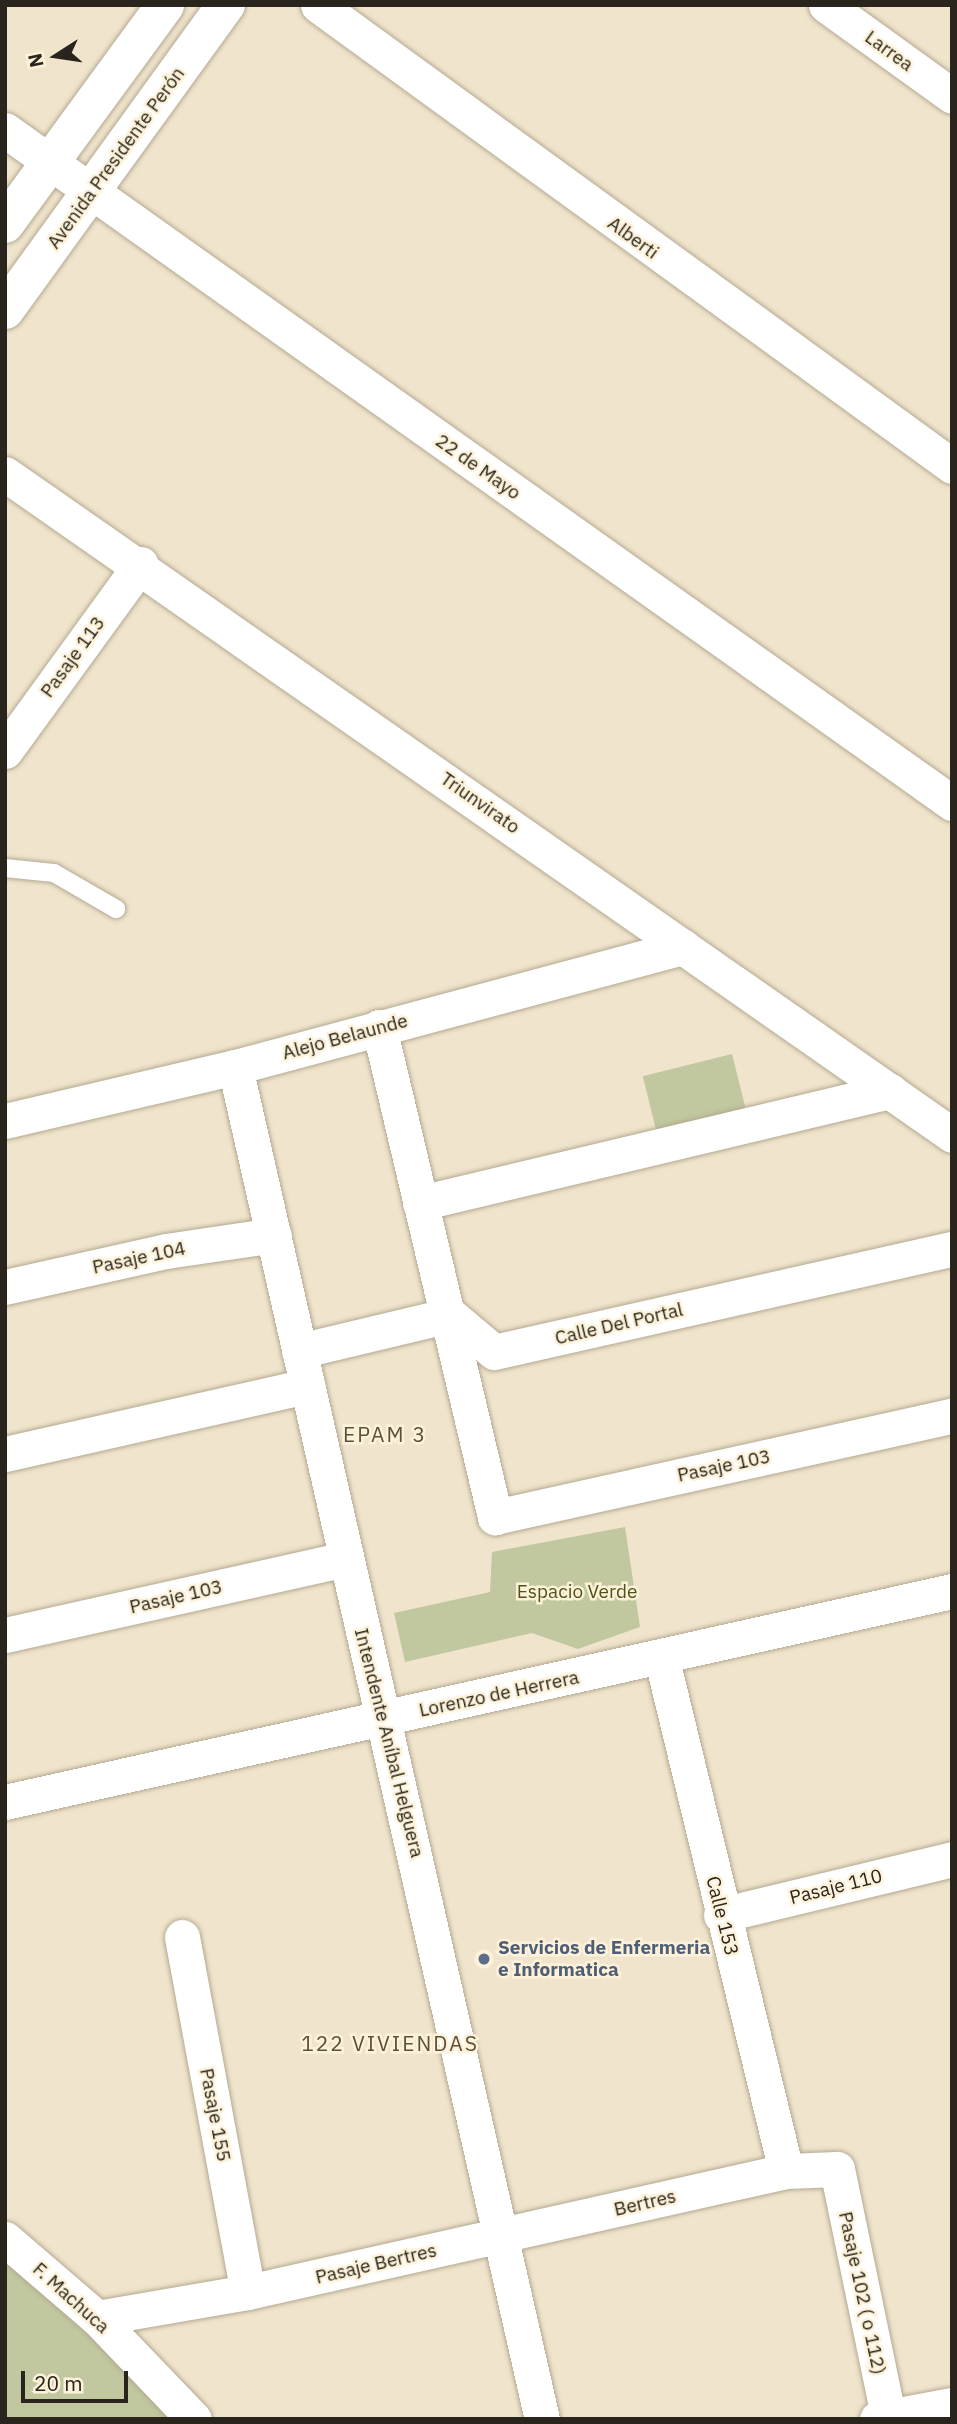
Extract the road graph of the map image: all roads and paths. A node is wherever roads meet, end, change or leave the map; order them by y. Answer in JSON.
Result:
{"nodes":[{"id":1,"x":164,"y":5,"type":"edge"},
{"id":2,"x":226,"y":5,"type":"edge"},
{"id":3,"x":318,"y":5,"type":"edge"},
{"id":4,"x":826,"y":5,"type":"edge"},
{"id":5,"x":952,"y":96,"type":"edge"},
{"id":6,"x":5,"y":130,"type":"edge"},
{"id":7,"x":48,"y":162,"type":"junction"},
{"id":8,"x":90,"y":192,"type":"junction"},
{"id":9,"x":5,"y":224,"type":"edge"},
{"id":10,"x":5,"y":310,"type":"edge"},
{"id":11,"x":952,"y":466,"type":"edge"},
{"id":12,"x":5,"y":474,"type":"edge"},
{"id":13,"x":141,"y":564,"type":"junction"},
{"id":14,"x":5,"y":751,"type":"edge"},
{"id":15,"x":952,"y":803,"type":"edge"},
{"id":16,"x":5,"y":868,"type":"edge"},
{"id":17,"x":116,"y":909,"type":"dead end"},
{"id":18,"x":683,"y":947,"type":"junction"},
{"id":19,"x":379,"y":1027,"type":"junction"},
{"id":20,"x":235,"y":1067,"type":"junction"},
{"id":21,"x":875,"y":1094,"type":"junction"},
{"id":22,"x":5,"y":1121,"type":"edge"},
{"id":23,"x":952,"y":1135,"type":"edge"},
{"id":24,"x":420,"y":1203,"type":"junction"},
{"id":25,"x":274,"y":1235,"type":"junction"},
{"id":26,"x":952,"y":1249,"type":"edge"},
{"id":27,"x":5,"y":1287,"type":"edge"},
{"id":28,"x":450,"y":1315,"type":"junction"},
{"id":29,"x":299,"y":1351,"type":"junction"},
{"id":30,"x":307,"y":1386,"type":"junction"},
{"id":31,"x":952,"y":1416,"type":"edge"},
{"id":32,"x":5,"y":1454,"type":"edge"},
{"id":33,"x":346,"y":1559,"type":"junction"},
{"id":34,"x":952,"y":1591,"type":"edge"},
{"id":35,"x":5,"y":1634,"type":"edge"},
{"id":36,"x":662,"y":1660,"type":"junction"},
{"id":37,"x":381,"y":1719,"type":"junction"},
{"id":38,"x":5,"y":1802,"type":"edge"},
{"id":39,"x":952,"y":1859,"type":"edge"},
{"id":40,"x":721,"y":1915,"type":"junction"},
{"id":41,"x":182,"y":1937,"type":"dead end"},
{"id":42,"x":836,"y":2169,"type":"joint"},
{"id":43,"x":786,"y":2171,"type":"junction"},
{"id":44,"x":504,"y":2235,"type":"junction"},
{"id":45,"x":5,"y":2239,"type":"edge"},
{"id":46,"x":248,"y":2292,"type":"junction"},
{"id":47,"x":97,"y":2318,"type":"junction"},
{"id":48,"x":952,"y":2405,"type":"edge"},
{"id":49,"x":883,"y":2417,"type":"edge"},
{"id":50,"x":194,"y":2419,"type":"edge"},
{"id":51,"x":542,"y":2419,"type":"edge"}],
"edges":[{"from":1,"to":7,"type":"main road"},
{"from":2,"to":8,"type":"main road","name":"Avenida Presidente Perón"},
{"from":3,"to":11,"type":"street","name":"Alberti"},
{"from":4,"to":5,"type":"street","name":"Larrea"},
{"from":6,"to":7,"type":"street","name":"22 de Mayo"},
{"from":7,"to":8,"type":"street","name":"22 de Mayo"},
{"from":7,"to":9,"type":"main road"},
{"from":8,"to":10,"type":"main road","name":"Avenida Presidente Perón"},
{"from":8,"to":15,"type":"street","name":"22 de Mayo"},
{"from":12,"to":13,"type":"street","name":"Triunvirato"},
{"from":13,"to":14,"type":"street","name":"Pasaje 113"},
{"from":13,"to":18,"type":"street","name":"Triunvirato"},
{"from":16,"to":17,"type":"lane"},
{"from":18,"to":19,"type":"street","name":"Alejo Belaunde"},
{"from":18,"to":21,"type":"street","name":"Triunvirato"},
{"from":19,"to":20,"type":"street","name":"Alejo Belaunde"},
{"from":19,"to":24,"type":"street"},
{"from":20,"to":22,"type":"street","name":"Alejo Belaunde"},
{"from":20,"to":25,"type":"street","name":"Intendente Aníbal Helguera"},
{"from":21,"to":23,"type":"street","name":"Triunvirato"},
{"from":21,"to":24,"type":"street"},
{"from":24,"to":28,"type":"street"},
{"from":25,"to":27,"type":"street","name":"Pasaje 104"},
{"from":25,"to":29,"type":"street","name":"Intendente Aníbal Helguera"},
{"from":26,"to":28,"type":"street","name":"Calle Del Portal"},
{"from":28,"to":29,"type":"street"},
{"from":28,"to":31,"type":"street","name":"Pasaje 103"},
{"from":29,"to":30,"type":"street","name":"Intendente Aníbal Helguera"},
{"from":30,"to":32,"type":"street"},
{"from":30,"to":33,"type":"street","name":"Intendente Aníbal Helguera"},
{"from":33,"to":35,"type":"street","name":"Pasaje 103"},
{"from":33,"to":37,"type":"street","name":"Intendente Aníbal Helguera"},
{"from":34,"to":36,"type":"street","name":"Lorenzo de Herrera"},
{"from":36,"to":37,"type":"street","name":"Lorenzo de Herrera"},
{"from":36,"to":40,"type":"street","name":"Calle 153"},
{"from":37,"to":38,"type":"street","name":"Lorenzo de Herrera"},
{"from":37,"to":44,"type":"street","name":"Intendente Aníbal Helguera"},
{"from":39,"to":40,"type":"street","name":"Pasaje 110"},
{"from":40,"to":43,"type":"street","name":"Calle 153"},
{"from":41,"to":46,"type":"street","name":"Pasaje 155"},
{"from":42,"to":43,"type":"street","name":"Bertres"},
{"from":42,"to":49,"type":"street","name":"Pasaje 102 ( o 112)"},
{"from":43,"to":44,"type":"street","name":"Bertres"},
{"from":44,"to":46,"type":"street","name":"Pasaje Bertres"},
{"from":44,"to":51,"type":"street","name":"Intendente Aníbal Helguera"},
{"from":45,"to":47,"type":"street","name":"F. Machuca"},
{"from":46,"to":47,"type":"street"},
{"from":47,"to":50,"type":"street","name":"F. Machuca"},
{"from":48,"to":49,"type":"street"}]}
